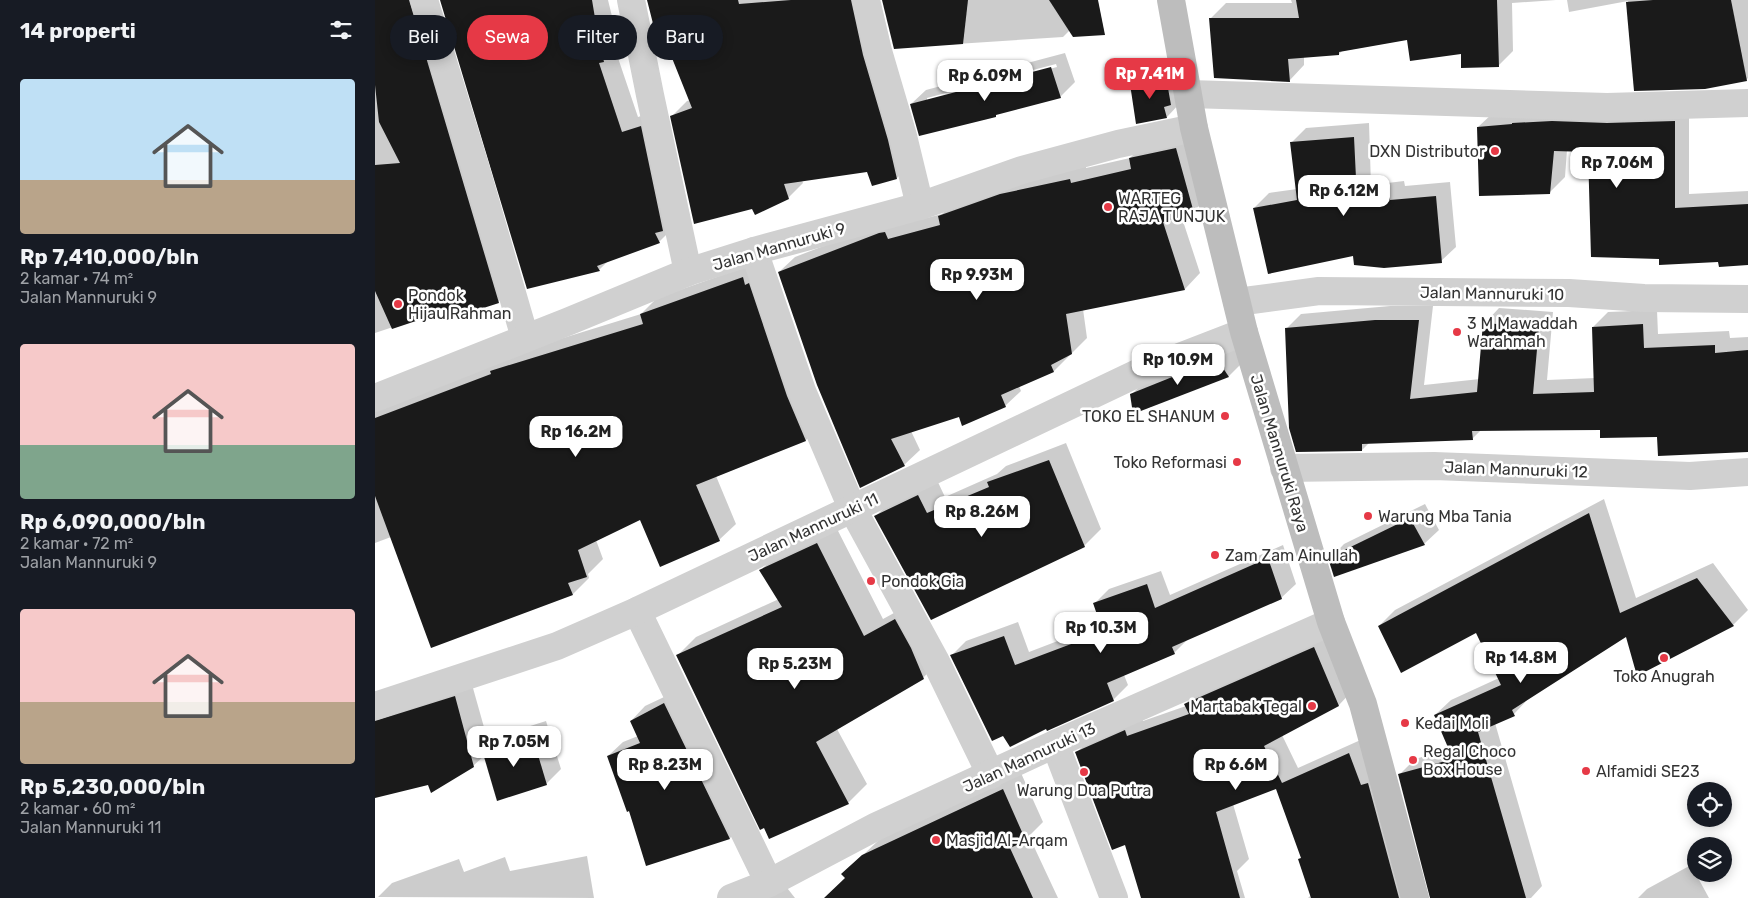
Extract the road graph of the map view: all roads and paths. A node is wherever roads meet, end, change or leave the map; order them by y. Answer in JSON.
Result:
{"nodes":[{"id":1,"x":424,"y":0,"type":"edge"},
{"id":2,"x":631,"y":0,"type":"edge"},
{"id":3,"x":866,"y":0,"type":"edge"},
{"id":4,"x":1171,"y":0,"type":"edge"},
{"id":5,"x":1189,"y":94,"type":"junction"},
{"id":6,"x":1748,"y":103,"type":"edge"},
{"id":7,"x":1194,"y":128,"type":"junction"},
{"id":8,"x":920,"y":206,"type":"junction"},
{"id":9,"x":754,"y":251,"type":"junction"},
{"id":10,"x":688,"y":272,"type":"junction"},
{"id":11,"x":1748,"y":299,"type":"edge"},
{"id":12,"x":1237,"y":302,"type":"junction"},
{"id":13,"x":1244,"y":332,"type":"junction"},
{"id":14,"x":525,"y":338,"type":"junction"},
{"id":15,"x":375,"y":398,"type":"edge"},
{"id":16,"x":1284,"y":468,"type":"junction"},
{"id":17,"x":1748,"y":472,"type":"edge"},
{"id":18,"x":852,"y":508,"type":"junction"},
{"id":19,"x":637,"y":611,"type":"junction"},
{"id":20,"x":1331,"y":622,"type":"junction"},
{"id":21,"x":375,"y":706,"type":"edge"},
{"id":22,"x":1055,"y":744,"type":"junction"},
{"id":23,"x":991,"y":775,"type":"junction"},
{"id":24,"x":769,"y":883,"type":"junction"},
{"id":25,"x":731,"y":898,"type":"edge"},
{"id":26,"x":1114,"y":898,"type":"edge"},
{"id":27,"x":1415,"y":898,"type":"edge"}],
"edges":[{"from":1,"to":14,"type":"street"},
{"from":2,"to":10,"type":"street"},
{"from":3,"to":8,"type":"street"},
{"from":4,"to":5,"type":"street","name":"Jalan Mannuruki Raya"},
{"from":5,"to":6,"type":"street"},
{"from":5,"to":7,"type":"street","name":"Jalan Mannuruki Raya"},
{"from":7,"to":8,"type":"street","name":"Jalan Mannuruki 9"},
{"from":7,"to":12,"type":"street","name":"Jalan Mannuruki Raya"},
{"from":8,"to":9,"type":"street","name":"Jalan Mannuruki 9"},
{"from":9,"to":10,"type":"street","name":"Jalan Mannuruki 9"},
{"from":9,"to":18,"type":"street"},
{"from":10,"to":14,"type":"street","name":"Jalan Mannuruki 9"},
{"from":11,"to":12,"type":"street","name":"Jalan Mannuruki 10"},
{"from":12,"to":13,"type":"street","name":"Jalan Mannuruki Raya"},
{"from":13,"to":16,"type":"street","name":"Jalan Mannuruki Raya"},
{"from":13,"to":18,"type":"street","name":"Jalan Mannuruki 11"},
{"from":14,"to":15,"type":"street","name":"Jalan Mannuruki 9"},
{"from":16,"to":17,"type":"street","name":"Jalan Mannuruki 12"},
{"from":16,"to":20,"type":"street","name":"Jalan Mannuruki Raya"},
{"from":18,"to":19,"type":"street","name":"Jalan Mannuruki 11"},
{"from":18,"to":23,"type":"street"},
{"from":19,"to":21,"type":"street","name":"Jalan Mannuruki 11"},
{"from":19,"to":24,"type":"street"},
{"from":20,"to":22,"type":"street","name":"Jalan Mannuruki 13"},
{"from":20,"to":27,"type":"street","name":"Jalan Mannuruki Raya"},
{"from":22,"to":23,"type":"street","name":"Jalan Mannuruki 13"},
{"from":22,"to":26,"type":"street"},
{"from":23,"to":24,"type":"street","name":"Jalan Mannuruki 13"},
{"from":24,"to":25,"type":"street","name":"Jalan Mannuruki 13"}]}
